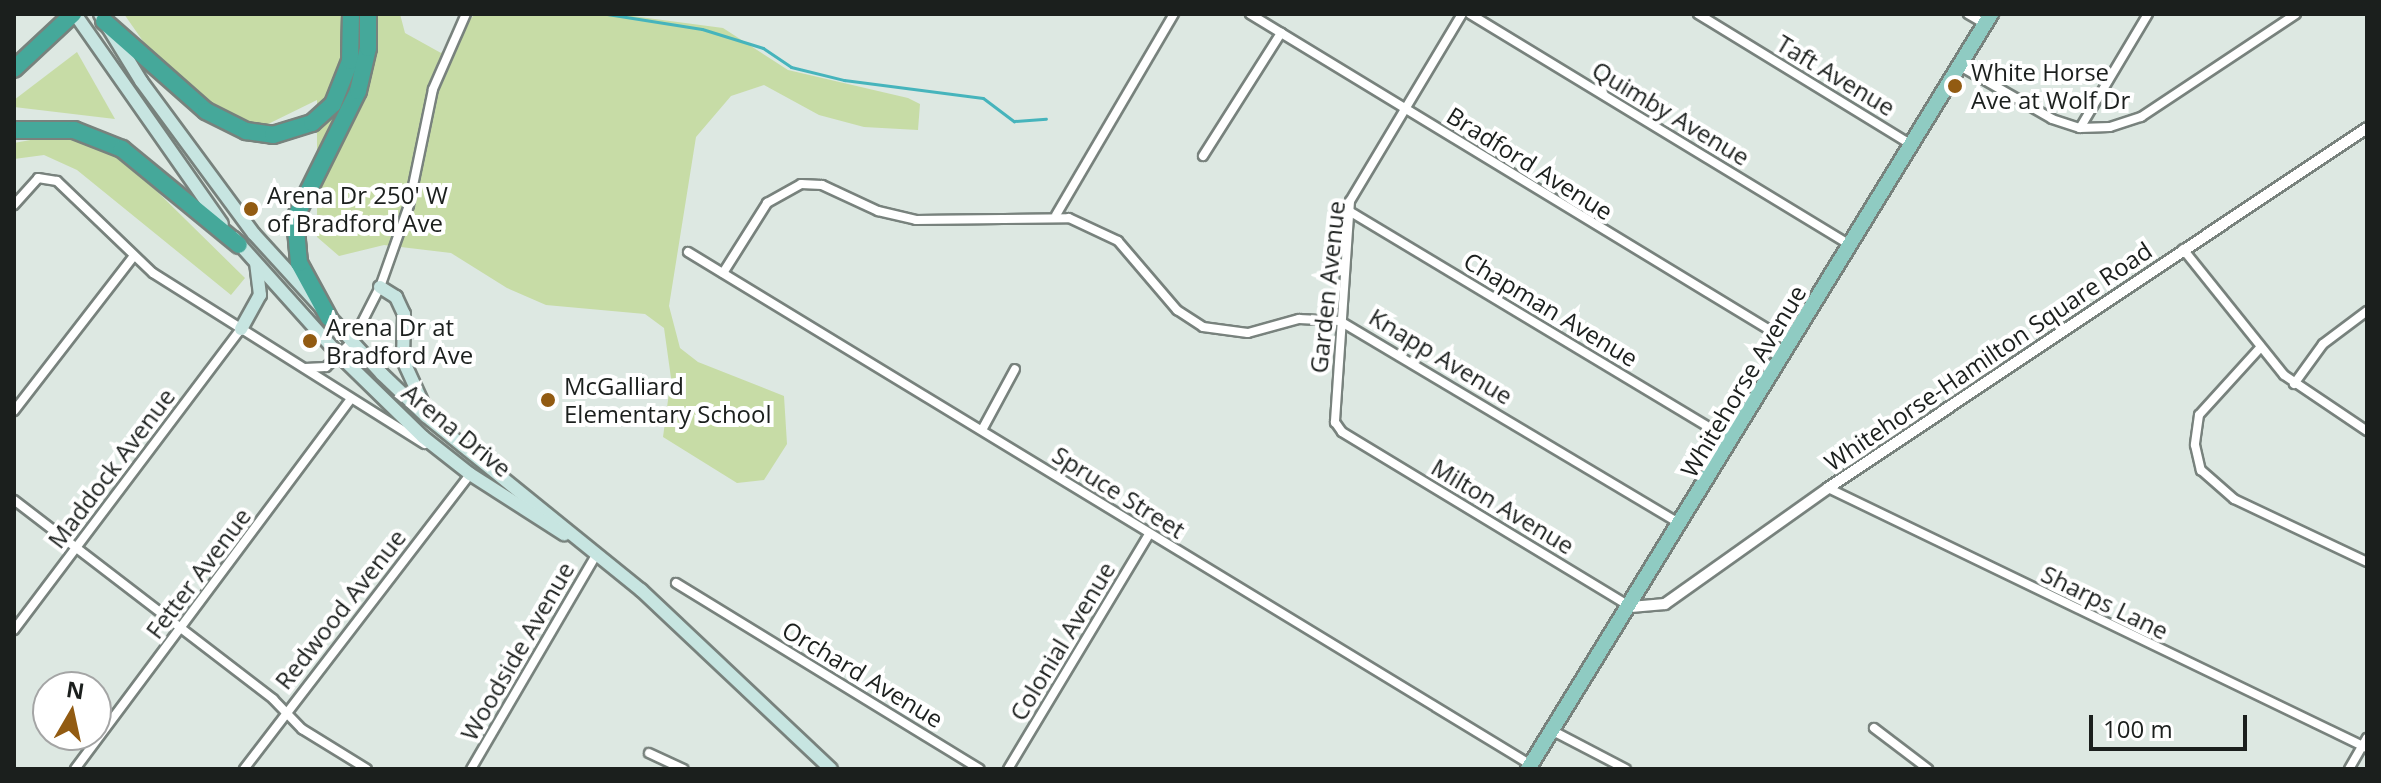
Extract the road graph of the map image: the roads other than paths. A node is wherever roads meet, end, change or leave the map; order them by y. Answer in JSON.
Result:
{"nodes":[{"id":1,"x":74,"y":14,"type":"edge"},
{"id":2,"x":351,"y":14,"type":"edge"},
{"id":3,"x":368,"y":14,"type":"edge"},
{"id":4,"x":466,"y":14,"type":"edge"},
{"id":5,"x":1174,"y":14,"type":"edge"},
{"id":6,"x":1250,"y":14,"type":"edge"},
{"id":7,"x":1462,"y":14,"type":"edge"},
{"id":8,"x":1470,"y":14,"type":"edge"},
{"id":9,"x":1698,"y":14,"type":"edge"},
{"id":10,"x":1968,"y":14,"type":"edge"},
{"id":11,"x":2148,"y":14,"type":"edge"},
{"id":12,"x":2296,"y":14,"type":"edge"},
{"id":13,"x":102,"y":17,"type":"edge"},
{"id":14,"x":1988,"y":19,"type":"edge"},
{"id":15,"x":1281,"y":33,"type":"junction"},
{"id":16,"x":1960,"y":66,"type":"junction"},
{"id":17,"x":14,"y":69,"type":"edge"},
{"id":18,"x":1405,"y":109,"type":"junction"},
{"id":19,"x":2080,"y":128,"type":"junction"},
{"id":20,"x":2367,"y":128,"type":"edge"},
{"id":21,"x":14,"y":130,"type":"edge"},
{"id":22,"x":1912,"y":145,"type":"junction"},
{"id":23,"x":1203,"y":156,"type":"dead end"},
{"id":24,"x":14,"y":205,"type":"edge"},
{"id":25,"x":1349,"y":211,"type":"junction"},
{"id":26,"x":1056,"y":215,"type":"junction"},
{"id":27,"x":239,"y":245,"type":"junction"},
{"id":28,"x":1851,"y":246,"type":"junction"},
{"id":29,"x":2183,"y":249,"type":"junction"},
{"id":30,"x":688,"y":252,"type":"dead end"},
{"id":31,"x":133,"y":257,"type":"junction"},
{"id":32,"x":255,"y":261,"type":"junction"},
{"id":33,"x":723,"y":273,"type":"junction"},
{"id":34,"x":380,"y":287,"type":"junction"},
{"id":35,"x":2367,"y":311,"type":"edge"},
{"id":36,"x":329,"y":318,"type":"junction"},
{"id":37,"x":1340,"y":321,"type":"junction"},
{"id":38,"x":241,"y":329,"type":"junction"},
{"id":39,"x":352,"y":342,"type":"junction"},
{"id":40,"x":1791,"y":343,"type":"junction"},
{"id":41,"x":2259,"y":349,"type":"junction"},
{"id":42,"x":340,"y":356,"type":"junction"},
{"id":43,"x":301,"y":367,"type":"junction"},
{"id":44,"x":1015,"y":369,"type":"dead end"},
{"id":45,"x":2294,"y":384,"type":"junction"},
{"id":46,"x":351,"y":399,"type":"junction"},
{"id":47,"x":14,"y":411,"type":"edge"},
{"id":48,"x":441,"y":429,"type":"junction"},
{"id":49,"x":982,"y":430,"type":"junction"},
{"id":50,"x":2367,"y":431,"type":"edge"},
{"id":51,"x":1354,"y":439,"type":"joint"},
{"id":52,"x":1732,"y":441,"type":"junction"},
{"id":53,"x":454,"y":462,"type":"junction"},
{"id":54,"x":470,"y":474,"type":"junction"},
{"id":55,"x":1828,"y":488,"type":"junction"},
{"id":56,"x":14,"y":500,"type":"edge"},
{"id":57,"x":1681,"y":524,"type":"junction"},
{"id":58,"x":1149,"y":534,"type":"junction"},
{"id":59,"x":77,"y":548,"type":"junction"},
{"id":60,"x":597,"y":553,"type":"junction"},
{"id":61,"x":2367,"y":562,"type":"edge"},
{"id":62,"x":676,"y":583,"type":"dead end"},
{"id":63,"x":1631,"y":607,"type":"junction"},
{"id":64,"x":183,"y":628,"type":"junction"},
{"id":65,"x":14,"y":630,"type":"edge"},
{"id":66,"x":286,"y":712,"type":"junction"},
{"id":67,"x":1874,"y":728,"type":"dead end"},
{"id":68,"x":1553,"y":731,"type":"junction"},
{"id":69,"x":2365,"y":744,"type":"edge"},
{"id":70,"x":649,"y":753,"type":"dead end"},
{"id":71,"x":1529,"y":767,"type":"edge"},
{"id":72,"x":75,"y":769,"type":"edge"},
{"id":73,"x":244,"y":769,"type":"edge"},
{"id":74,"x":367,"y":769,"type":"edge"},
{"id":75,"x":471,"y":769,"type":"edge"},
{"id":76,"x":683,"y":769,"type":"edge"},
{"id":77,"x":831,"y":769,"type":"edge"},
{"id":78,"x":979,"y":769,"type":"edge"},
{"id":79,"x":1008,"y":769,"type":"edge"},
{"id":80,"x":1626,"y":769,"type":"edge"},
{"id":81,"x":1928,"y":769,"type":"edge"},
{"id":82,"x":2349,"y":769,"type":"edge"}],
"edges":[{"from":1,"to":17,"type":"highway"},
{"from":1,"to":27,"type":"main road","name":"Arena Drive"},
{"from":2,"to":13,"type":"highway"},
{"from":3,"to":36,"type":"highway"},
{"from":4,"to":34,"type":"street"},
{"from":5,"to":26,"type":"street"},
{"from":6,"to":15,"type":"street","name":"Bradford Avenue"},
{"from":7,"to":18,"type":"street","name":"Garden Avenue"},
{"from":8,"to":28,"type":"street","name":"Quimby Avenue"},
{"from":9,"to":22,"type":"street","name":"Taft Avenue"},
{"from":10,"to":14,"type":"street"},
{"from":11,"to":19,"type":"street"},
{"from":12,"to":19,"type":"street"},
{"from":13,"to":36,"type":"main road","name":"Arena Drive"},
{"from":14,"to":16,"type":"main road","name":"Whitehorse Avenue"},
{"from":15,"to":18,"type":"street","name":"Bradford Avenue"},
{"from":15,"to":23,"type":"street"},
{"from":16,"to":19,"type":"street"},
{"from":16,"to":22,"type":"main road","name":"Whitehorse Avenue"},
{"from":18,"to":25,"type":"street","name":"Garden Avenue"},
{"from":18,"to":40,"type":"street","name":"Bradford Avenue"},
{"from":20,"to":29,"type":"street","name":"Whitehorse-Hamilton Square Road"},
{"from":21,"to":27,"type":"highway"},
{"from":22,"to":28,"type":"main road","name":"Whitehorse Avenue"},
{"from":24,"to":31,"type":"street"},
{"from":25,"to":37,"type":"street","name":"Garden Avenue"},
{"from":25,"to":52,"type":"street","name":"Chapman Avenue"},
{"from":26,"to":33,"type":"street","name":"Knapp Avenue"},
{"from":26,"to":37,"type":"street","name":"Knapp Avenue"},
{"from":27,"to":32,"type":"main road","name":"Arena Drive"},
{"from":28,"to":40,"type":"main road","name":"Whitehorse Avenue"},
{"from":29,"to":41,"type":"street"},
{"from":29,"to":55,"type":"street","name":"Whitehorse-Hamilton Square Road"},
{"from":30,"to":33,"type":"street","name":"Spruce Street"},
{"from":31,"to":38,"type":"street"},
{"from":31,"to":47,"type":"street"},
{"from":32,"to":38,"type":"main road"},
{"from":32,"to":42,"type":"main road","name":"Arena Drive"},
{"from":33,"to":49,"type":"street","name":"Spruce Street"},
{"from":34,"to":39,"type":"street"},
{"from":34,"to":48,"type":"main road"},
{"from":35,"to":45,"type":"street"},
{"from":36,"to":39,"type":"main road","name":"Arena Drive"},
{"from":37,"to":51,"type":"street","name":"Garden Avenue"},
{"from":37,"to":57,"type":"street","name":"Knapp Avenue"},
{"from":38,"to":43,"type":"street"},
{"from":38,"to":59,"type":"street","name":"Maddock Avenue"},
{"from":39,"to":42,"type":"street"},
{"from":39,"to":48,"type":"main road","name":"Arena Drive"},
{"from":40,"to":52,"type":"main road","name":"Whitehorse Avenue"},
{"from":41,"to":45,"type":"street"},
{"from":41,"to":61,"type":"street"},
{"from":42,"to":43,"type":"street"},
{"from":42,"to":53,"type":"main road","name":"Arena Drive"},
{"from":43,"to":46,"type":"street"},
{"from":44,"to":49,"type":"street"},
{"from":45,"to":50,"type":"street"},
{"from":46,"to":53,"type":"street"},
{"from":46,"to":64,"type":"street","name":"Fetter Avenue"},
{"from":48,"to":60,"type":"main road","name":"Arena Drive"},
{"from":49,"to":58,"type":"street","name":"Spruce Street"},
{"from":51,"to":63,"type":"street","name":"Milton Avenue"},
{"from":52,"to":57,"type":"main road","name":"Whitehorse Avenue"},
{"from":53,"to":54,"type":"main road","name":"Arena Drive"},
{"from":54,"to":60,"type":"main road","name":"Arena Drive"},
{"from":54,"to":66,"type":"street","name":"Redwood Avenue"},
{"from":55,"to":63,"type":"street","name":"Whitehorse-Hamilton Square Road"},
{"from":55,"to":69,"type":"street","name":"Sharps Lane"},
{"from":56,"to":59,"type":"street"},
{"from":57,"to":63,"type":"main road","name":"Whitehorse Avenue"},
{"from":58,"to":71,"type":"street","name":"Spruce Street"},
{"from":58,"to":79,"type":"street","name":"Colonial Avenue"},
{"from":59,"to":64,"type":"street"},
{"from":59,"to":65,"type":"street","name":"Maddock Avenue"},
{"from":60,"to":75,"type":"street","name":"Woodside Avenue"},
{"from":60,"to":77,"type":"main road","name":"Arena Drive"},
{"from":62,"to":78,"type":"street","name":"Orchard Avenue"},
{"from":63,"to":68,"type":"main road","name":"Whitehorse Avenue"},
{"from":64,"to":66,"type":"street"},
{"from":64,"to":72,"type":"street","name":"Fetter Avenue"},
{"from":66,"to":73,"type":"street","name":"Redwood Avenue"},
{"from":66,"to":74,"type":"street"},
{"from":67,"to":81,"type":"street"},
{"from":68,"to":71,"type":"main road","name":"Whitehorse Avenue"},
{"from":68,"to":80,"type":"street"},
{"from":69,"to":82,"type":"street"},
{"from":70,"to":76,"type":"street"}]}
